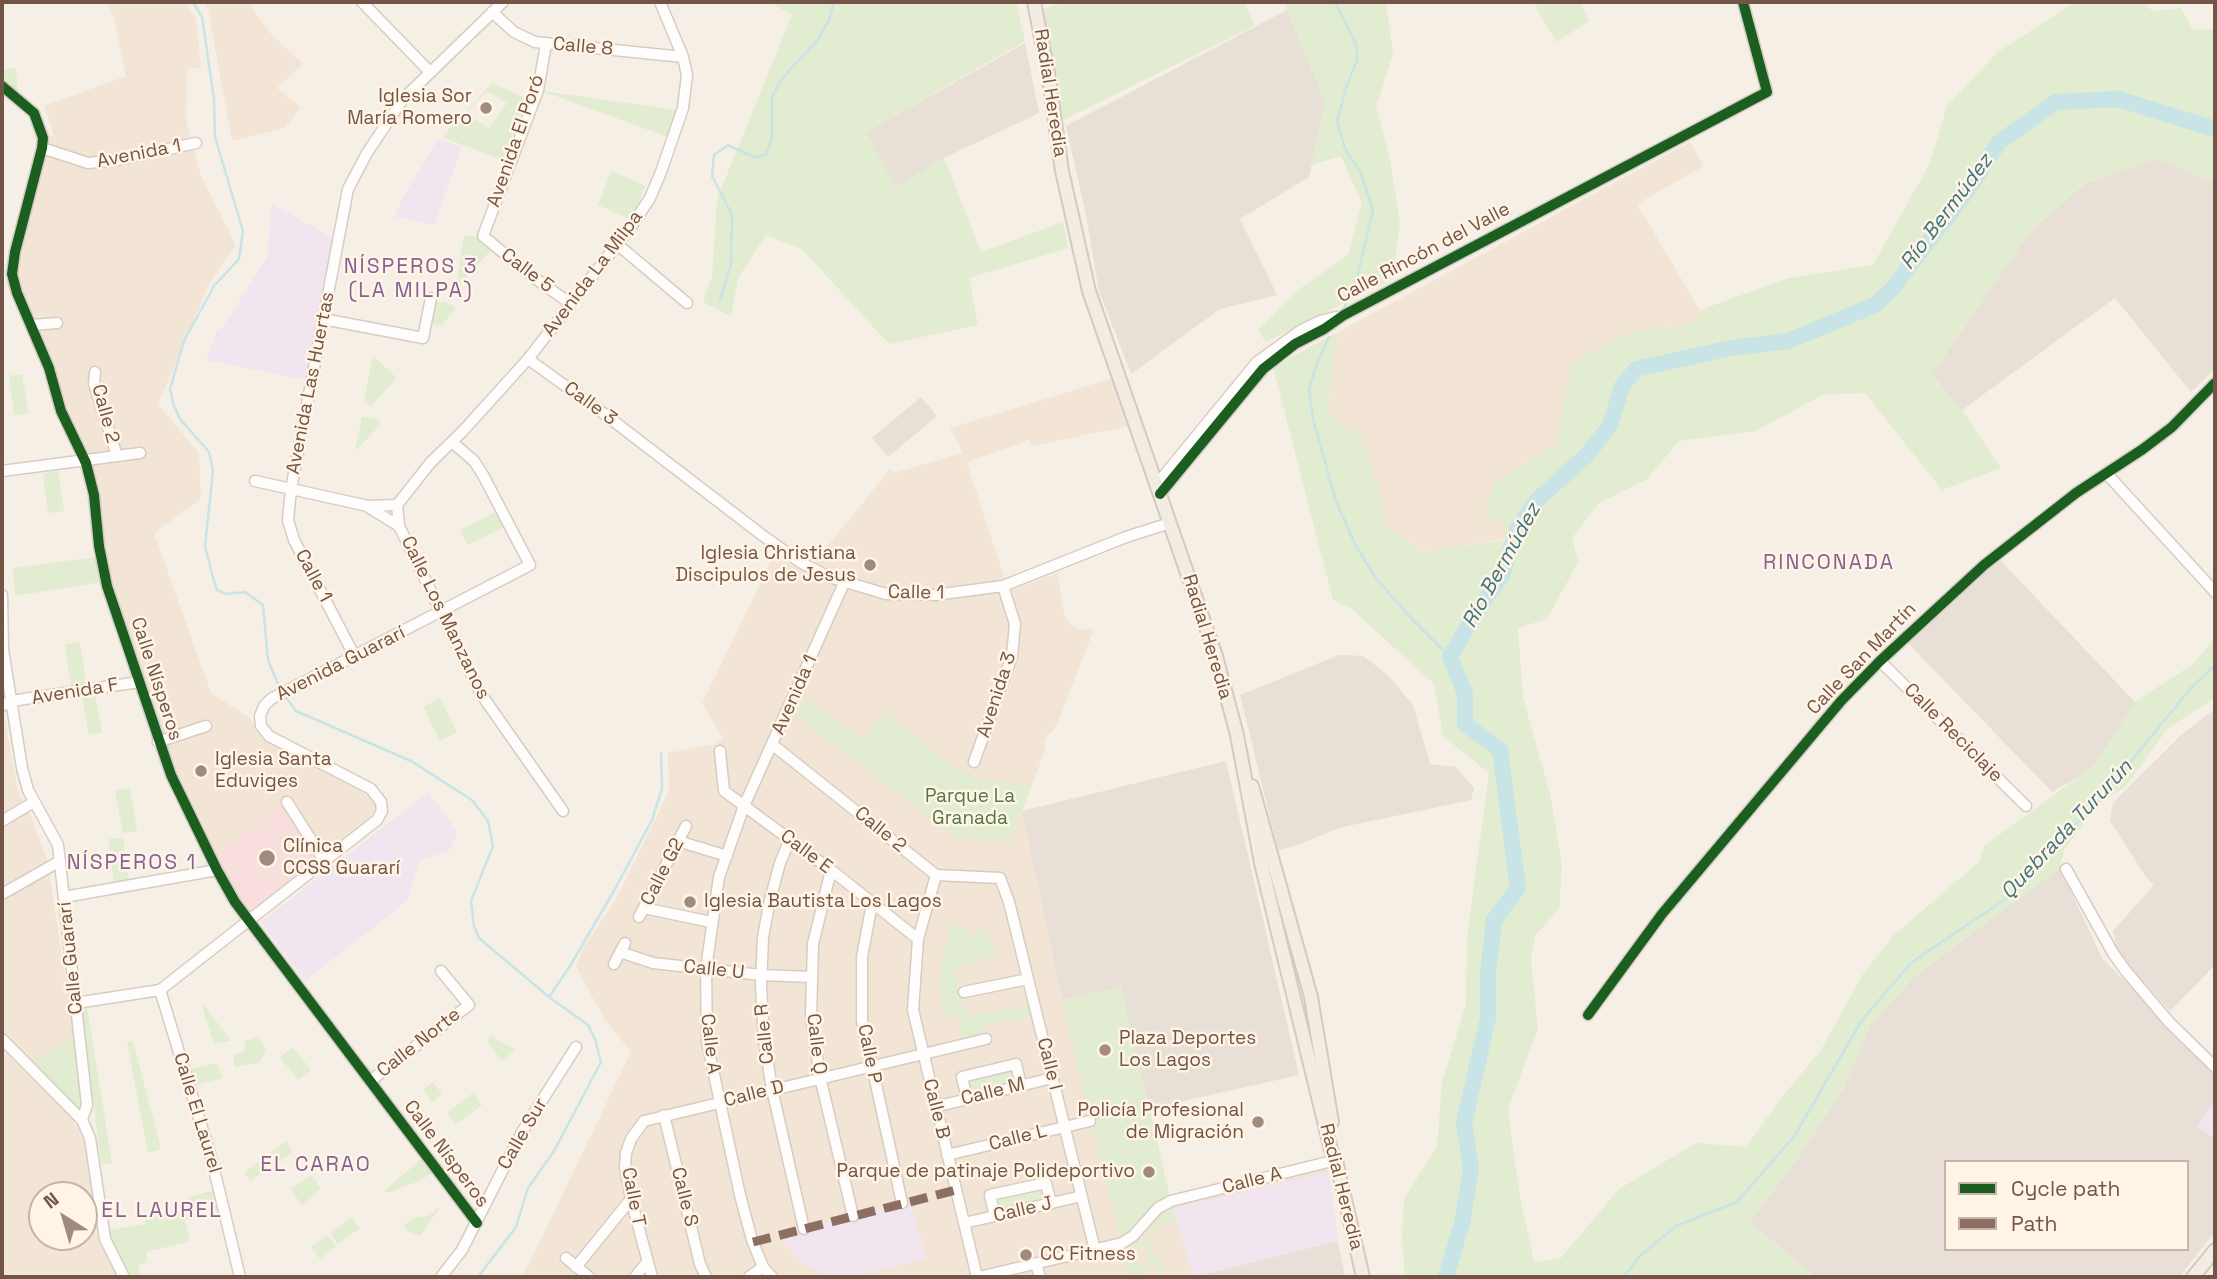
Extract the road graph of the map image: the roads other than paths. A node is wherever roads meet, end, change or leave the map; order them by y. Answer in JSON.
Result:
{"nodes":[{"id":1,"x":362,"y":2,"type":"edge"},
{"id":2,"x":503,"y":2,"type":"edge"},
{"id":3,"x":660,"y":2,"type":"edge"},
{"id":4,"x":1034,"y":2,"type":"edge"},
{"id":5,"x":1743,"y":2,"type":"edge"},
{"id":6,"x":492,"y":12,"type":"junction"},
{"id":7,"x":546,"y":44,"type":"junction"},
{"id":8,"x":683,"y":57,"type":"junction"},
{"id":9,"x":429,"y":71,"type":"junction"},
{"id":10,"x":2,"y":86,"type":"edge"},
{"id":11,"x":196,"y":143,"type":"dead end"},
{"id":12,"x":43,"y":148,"type":"junction"},
{"id":13,"x":484,"y":238,"type":"joint"},
{"id":14,"x":617,"y":244,"type":"junction"},
{"id":15,"x":430,"y":298,"type":"dead end"},
{"id":16,"x":687,"y":303,"type":"dead end"},
{"id":17,"x":571,"y":304,"type":"junction"},
{"id":18,"x":323,"y":319,"type":"junction"},
{"id":19,"x":57,"y":323,"type":"dead end"},
{"id":20,"x":32,"y":325,"type":"junction"},
{"id":21,"x":528,"y":359,"type":"junction"},
{"id":22,"x":95,"y":372,"type":"dead end"},
{"id":23,"x":2215,"y":383,"type":"edge"},
{"id":24,"x":452,"y":442,"type":"junction"},
{"id":25,"x":651,"y":450,"type":"joint"},
{"id":26,"x":140,"y":453,"type":"dead end"},
{"id":27,"x":117,"y":456,"type":"junction"},
{"id":28,"x":84,"y":460,"type":"junction"},
{"id":29,"x":2,"y":471,"type":"edge"},
{"id":30,"x":2107,"y":474,"type":"junction"},
{"id":31,"x":255,"y":481,"type":"dead end"},
{"id":32,"x":291,"y":489,"type":"junction"},
{"id":33,"x":1158,"y":489,"type":"junction"},
{"id":34,"x":397,"y":505,"type":"junction"},
{"id":35,"x":368,"y":506,"type":"junction"},
{"id":36,"x":1170,"y":523,"type":"junction"},
{"id":37,"x":399,"y":526,"type":"junction"},
{"id":38,"x":844,"y":583,"type":"junction"},
{"id":39,"x":1003,"y":586,"type":"junction"},
{"id":40,"x":2215,"y":592,"type":"edge"},
{"id":41,"x":2,"y":595,"type":"edge"},
{"id":42,"x":442,"y":612,"type":"junction"},
{"id":43,"x":2,"y":650,"type":"edge"},
{"id":44,"x":355,"y":657,"type":"junction"},
{"id":45,"x":1880,"y":661,"type":"junction"},
{"id":46,"x":139,"y":682,"type":"junction"},
{"id":47,"x":6,"y":704,"type":"edge"},
{"id":48,"x":206,"y":726,"type":"dead end"},
{"id":49,"x":1237,"y":735,"type":"junction"},
{"id":50,"x":158,"y":742,"type":"junction"},
{"id":51,"x":773,"y":745,"type":"junction"},
{"id":52,"x":720,"y":751,"type":"dead end"},
{"id":53,"x":974,"y":762,"type":"dead end"},
{"id":54,"x":34,"y":802,"type":"junction"},
{"id":55,"x":287,"y":802,"type":"dead end"},
{"id":56,"x":744,"y":806,"type":"junction"},
{"id":57,"x":2026,"y":806,"type":"dead end"},
{"id":58,"x":563,"y":811,"type":"dead end"},
{"id":59,"x":2,"y":821,"type":"edge"},
{"id":60,"x":686,"y":826,"type":"dead end"},
{"id":61,"x":790,"y":839,"type":"junction"},
{"id":62,"x":678,"y":841,"type":"junction"},
{"id":63,"x":727,"y":856,"type":"junction"},
{"id":64,"x":60,"y":861,"type":"junction"},
{"id":65,"x":325,"y":862,"type":"junction"},
{"id":66,"x":1261,"y":863,"type":"junction"},
{"id":67,"x":2066,"y":869,"type":"dead end"},
{"id":68,"x":217,"y":870,"type":"junction"},
{"id":69,"x":831,"y":870,"type":"junction"},
{"id":70,"x":936,"y":875,"type":"junction"},
{"id":71,"x":2,"y":894,"type":"edge"},
{"id":72,"x":64,"y":897,"type":"junction"},
{"id":73,"x":872,"y":904,"type":"junction"},
{"id":74,"x":250,"y":920,"type":"junction"},
{"id":75,"x":711,"y":922,"type":"junction"},
{"id":76,"x":918,"y":939,"type":"junction"},
{"id":77,"x":614,"y":964,"type":"dead end"},
{"id":78,"x":706,"y":969,"type":"junction"},
{"id":79,"x":441,"y":971,"type":"dead end"},
{"id":80,"x":761,"y":975,"type":"junction"},
{"id":81,"x":811,"y":977,"type":"junction"},
{"id":82,"x":1028,"y":979,"type":"junction"},
{"id":83,"x":160,"y":990,"type":"junction"},
{"id":84,"x":964,"y":992,"type":"dead end"},
{"id":85,"x":1311,"y":997,"type":"junction"},
{"id":86,"x":76,"y":1003,"type":"junction"},
{"id":87,"x":1588,"y":1015,"type":"dead end"},
{"id":88,"x":2,"y":1039,"type":"edge"},
{"id":89,"x":986,"y":1039,"type":"dead end"},
{"id":90,"x":576,"y":1047,"type":"dead end"},
{"id":91,"x":922,"y":1053,"type":"junction"},
{"id":92,"x":870,"y":1066,"type":"junction"},
{"id":93,"x":2215,"y":1067,"type":"edge"},
{"id":94,"x":820,"y":1077,"type":"junction"},
{"id":95,"x":1052,"y":1078,"type":"junction"},
{"id":96,"x":370,"y":1081,"type":"junction"},
{"id":97,"x":1021,"y":1085,"type":"junction"},
{"id":98,"x":772,"y":1089,"type":"junction"},
{"id":99,"x":967,"y":1099,"type":"junction"},
{"id":100,"x":719,"y":1102,"type":"junction"},
{"id":101,"x":935,"y":1107,"type":"junction"},
{"id":102,"x":663,"y":1115,"type":"junction"},
{"id":103,"x":82,"y":1119,"type":"junction"},
{"id":104,"x":644,"y":1121,"type":"joint"},
{"id":105,"x":1090,"y":1121,"type":"dead end"},
{"id":106,"x":1065,"y":1126,"type":"junction"},
{"id":107,"x":1329,"y":1140,"type":"junction"},
{"id":108,"x":947,"y":1155,"type":"junction"},
{"id":109,"x":1336,"y":1160,"type":"junction"},
{"id":110,"x":1082,"y":1196,"type":"junction"},
{"id":111,"x":631,"y":1199,"type":"junction"},
{"id":112,"x":902,"y":1203,"type":"dead end"},
{"id":113,"x":1051,"y":1204,"type":"junction"},
{"id":114,"x":852,"y":1216,"type":"dead end"},
{"id":115,"x":995,"y":1216,"type":"junction"},
{"id":116,"x":477,"y":1223,"type":"junction"},
{"id":117,"x":964,"y":1223,"type":"junction"},
{"id":118,"x":804,"y":1229,"type":"dead end"},
{"id":119,"x":1095,"y":1250,"type":"junction"},
{"id":120,"x":2215,"y":1250,"type":"edge"},
{"id":121,"x":566,"y":1258,"type":"dead end"},
{"id":122,"x":647,"y":1262,"type":"junction"},
{"id":123,"x":1036,"y":1264,"type":"junction"},
{"id":124,"x":576,"y":1267,"type":"junction"},
{"id":125,"x":764,"y":1268,"type":"junction"},
{"id":126,"x":124,"y":1277,"type":"edge"},
{"id":127,"x":240,"y":1277,"type":"edge"},
{"id":128,"x":441,"y":1277,"type":"edge"},
{"id":129,"x":589,"y":1277,"type":"edge"},
{"id":130,"x":635,"y":1277,"type":"edge"},
{"id":131,"x":652,"y":1277,"type":"edge"},
{"id":132,"x":706,"y":1277,"type":"edge"},
{"id":133,"x":749,"y":1277,"type":"edge"},
{"id":134,"x":772,"y":1277,"type":"edge"},
{"id":135,"x":978,"y":1277,"type":"edge"},
{"id":136,"x":1040,"y":1277,"type":"edge"},
{"id":137,"x":1363,"y":1277,"type":"edge"},
{"id":138,"x":2193,"y":1277,"type":"edge"}],
"edges":[{"from":1,"to":9,"type":"street"},
{"from":2,"to":6,"type":"street","name":"Avenida Las Huertas"},
{"from":3,"to":8,"type":"street","name":"Avenida La Milpa"},
{"from":4,"to":33,"type":"main road","name":"Radial Heredia"},
{"from":5,"to":33,"type":"street","name":"Calle Rincón del Valle"},
{"from":6,"to":7,"type":"street","name":"Calle 8"},
{"from":6,"to":9,"type":"street","name":"Avenida Las Huertas"},
{"from":7,"to":8,"type":"street","name":"Calle 8"},
{"from":7,"to":13,"type":"street","name":"Avenida El Poró"},
{"from":8,"to":14,"type":"street","name":"Avenida La Milpa"},
{"from":9,"to":18,"type":"street","name":"Avenida Las Huertas"},
{"from":10,"to":12,"type":"street","name":"Calle Nísperos"},
{"from":11,"to":12,"type":"street","name":"Avenida 1"},
{"from":12,"to":20,"type":"street","name":"Calle Nísperos"},
{"from":13,"to":17,"type":"street","name":"Calle 5"},
{"from":14,"to":16,"type":"street"},
{"from":14,"to":17,"type":"street","name":"Avenida La Milpa"},
{"from":15,"to":18,"type":"street"},
{"from":17,"to":21,"type":"street","name":"Avenida La Milpa"},
{"from":18,"to":32,"type":"street","name":"Avenida Las Huertas"},
{"from":19,"to":20,"type":"street"},
{"from":20,"to":28,"type":"street","name":"Calle Nísperos"},
{"from":21,"to":24,"type":"street","name":"Avenida La Milpa"},
{"from":21,"to":25,"type":"street","name":"Calle 3"},
{"from":22,"to":27,"type":"street","name":"Calle 2"},
{"from":23,"to":30,"type":"street","name":"Calle San Martín"},
{"from":24,"to":34,"type":"street","name":"Avenida La Milpa"},
{"from":24,"to":42,"type":"street","name":"Avenida Guararí"},
{"from":25,"to":38,"type":"street","name":"Calle 1"},
{"from":26,"to":27,"type":"street"},
{"from":27,"to":28,"type":"street"},
{"from":28,"to":29,"type":"street"},
{"from":28,"to":46,"type":"street","name":"Calle Nísperos"},
{"from":30,"to":40,"type":"street"},
{"from":30,"to":45,"type":"street","name":"Calle San Martín"},
{"from":31,"to":32,"type":"street"},
{"from":32,"to":35,"type":"street"},
{"from":32,"to":44,"type":"street","name":"Calle 1"},
{"from":33,"to":36,"type":"main road","name":"Radial Heredia"},
{"from":34,"to":35,"type":"street"},
{"from":34,"to":37,"type":"street","name":"Calle Los Manzanos"},
{"from":35,"to":37,"type":"street"},
{"from":36,"to":39,"type":"street","name":"Calle 1"},
{"from":36,"to":49,"type":"main road","name":"Radial Heredia"},
{"from":37,"to":42,"type":"street","name":"Calle Los Manzanos"},
{"from":38,"to":39,"type":"street","name":"Calle 1"},
{"from":38,"to":51,"type":"street","name":"Avenida 1"},
{"from":39,"to":53,"type":"street","name":"Avenida 3"},
{"from":41,"to":43,"type":"street","name":"Calle Guararí"},
{"from":42,"to":44,"type":"street","name":"Avenida Guararí"},
{"from":42,"to":58,"type":"street","name":"Calle Los Manzanos"},
{"from":43,"to":47,"type":"street","name":"Calle Guararí"},
{"from":44,"to":65,"type":"street","name":"Avenida Guararí"},
{"from":45,"to":57,"type":"street","name":"Calle Reciclaje"},
{"from":45,"to":87,"type":"street","name":"Calle San Martín"},
{"from":46,"to":47,"type":"street","name":"Avenida F"},
{"from":46,"to":50,"type":"street","name":"Calle Nísperos"},
{"from":47,"to":54,"type":"street","name":"Calle Guararí"},
{"from":48,"to":50,"type":"street"},
{"from":49,"to":66,"type":"main road","name":"Radial Heredia"},
{"from":49,"to":85,"type":"main road"},
{"from":50,"to":68,"type":"street","name":"Calle Nísperos"},
{"from":51,"to":56,"type":"street","name":"Avenida 1"},
{"from":51,"to":70,"type":"street","name":"Calle 2"},
{"from":52,"to":56,"type":"street","name":"Calle E"},
{"from":54,"to":59,"type":"street"},
{"from":54,"to":64,"type":"street","name":"Calle Guararí"},
{"from":55,"to":65,"type":"street"},
{"from":56,"to":61,"type":"street","name":"Calle E"},
{"from":56,"to":63,"type":"street","name":"Calle A"},
{"from":60,"to":62,"type":"street","name":"Calle G2"},
{"from":61,"to":69,"type":"street","name":"Calle E"},
{"from":61,"to":80,"type":"street","name":"Calle R"},
{"from":62,"to":63,"type":"street"},
{"from":62,"to":75,"type":"street","name":"Calle G2"},
{"from":63,"to":75,"type":"street","name":"Calle A"},
{"from":64,"to":71,"type":"street"},
{"from":64,"to":72,"type":"street","name":"Calle Guararí"},
{"from":65,"to":74,"type":"street","name":"Avenida Guararí"},
{"from":66,"to":85,"type":"main road"},
{"from":66,"to":107,"type":"main road","name":"Radial Heredia"},
{"from":67,"to":93,"type":"street"},
{"from":68,"to":72,"type":"street"},
{"from":68,"to":74,"type":"street","name":"Calle Nísperos"},
{"from":69,"to":73,"type":"street","name":"Calle E"},
{"from":69,"to":81,"type":"street","name":"Calle Q"},
{"from":70,"to":76,"type":"street","name":"Calle B"},
{"from":70,"to":82,"type":"street","name":"Calle I"},
{"from":72,"to":86,"type":"street","name":"Calle Guararí"},
{"from":73,"to":76,"type":"street","name":"Calle E"},
{"from":73,"to":92,"type":"street","name":"Calle P"},
{"from":74,"to":83,"type":"street","name":"Avenida Guararí"},
{"from":74,"to":96,"type":"street","name":"Calle Nísperos"},
{"from":75,"to":78,"type":"street","name":"Calle A"},
{"from":76,"to":91,"type":"street","name":"Calle B"},
{"from":77,"to":78,"type":"street","name":"Calle U"},
{"from":78,"to":80,"type":"street","name":"Calle U"},
{"from":78,"to":100,"type":"street","name":"Calle A"},
{"from":79,"to":96,"type":"street","name":"Calle Norte"},
{"from":80,"to":81,"type":"street","name":"Calle U"},
{"from":80,"to":98,"type":"street","name":"Calle R"},
{"from":81,"to":94,"type":"street","name":"Calle Q"},
{"from":82,"to":84,"type":"street"},
{"from":82,"to":95,"type":"street","name":"Calle I"},
{"from":83,"to":86,"type":"street","name":"Avenida Guararí"},
{"from":83,"to":127,"type":"street","name":"Calle El Laurel"},
{"from":85,"to":107,"type":"main road"},
{"from":85,"to":109,"type":"main road"},
{"from":86,"to":103,"type":"street","name":"Calle Guararí"},
{"from":88,"to":103,"type":"street"},
{"from":89,"to":91,"type":"street","name":"Calle D"},
{"from":90,"to":116,"type":"street","name":"Calle Sur"},
{"from":91,"to":92,"type":"street","name":"Calle D"},
{"from":91,"to":101,"type":"street","name":"Calle B"},
{"from":92,"to":94,"type":"street","name":"Calle D"},
{"from":92,"to":112,"type":"street","name":"Calle P"},
{"from":94,"to":98,"type":"street","name":"Calle D"},
{"from":94,"to":114,"type":"street","name":"Calle Q"},
{"from":95,"to":97,"type":"street","name":"Calle M"},
{"from":95,"to":106,"type":"street","name":"Calle I"},
{"from":96,"to":116,"type":"street","name":"Calle Nísperos"},
{"from":97,"to":99,"type":"street","name":"Calle M"},
{"from":97,"to":99,"type":"street"},
{"from":98,"to":100,"type":"street","name":"Calle D"},
{"from":98,"to":118,"type":"street","name":"Calle R"},
{"from":99,"to":101,"type":"street","name":"Calle M"},
{"from":100,"to":102,"type":"street","name":"Calle D"},
{"from":100,"to":125,"type":"street","name":"Calle A"},
{"from":101,"to":108,"type":"street","name":"Calle B"},
{"from":102,"to":104,"type":"street","name":"Calle D"},
{"from":102,"to":132,"type":"street","name":"Calle S"},
{"from":103,"to":126,"type":"street"},
{"from":104,"to":111,"type":"street","name":"Calle T"},
{"from":105,"to":106,"type":"street","name":"Calle L"},
{"from":106,"to":108,"type":"street","name":"Calle L"},
{"from":106,"to":110,"type":"street","name":"Calle I"},
{"from":107,"to":109,"type":"main road","name":"Radial Heredia"},
{"from":108,"to":117,"type":"street","name":"Calle B"},
{"from":109,"to":119,"type":"street","name":"Calle A"},
{"from":109,"to":137,"type":"main road","name":"Radial Heredia"},
{"from":110,"to":113,"type":"street","name":"Calle J"},
{"from":110,"to":119,"type":"street","name":"Calle I"},
{"from":111,"to":122,"type":"street","name":"Calle T"},
{"from":111,"to":124,"type":"street"},
{"from":113,"to":115,"type":"street","name":"Calle J"},
{"from":113,"to":115,"type":"street"},
{"from":115,"to":117,"type":"street","name":"Calle J"},
{"from":116,"to":128,"type":"street","name":"Calle Sur"},
{"from":117,"to":135,"type":"street","name":"Calle B"},
{"from":119,"to":123,"type":"street","name":"Calle A"},
{"from":120,"to":138,"type":"main road"},
{"from":121,"to":124,"type":"street"},
{"from":122,"to":130,"type":"street"},
{"from":122,"to":131,"type":"street","name":"Calle T"},
{"from":123,"to":135,"type":"street","name":"Calle A"},
{"from":123,"to":136,"type":"street"},
{"from":124,"to":129,"type":"street"},
{"from":125,"to":133,"type":"street"},
{"from":125,"to":134,"type":"street","name":"Calle A"}]}
